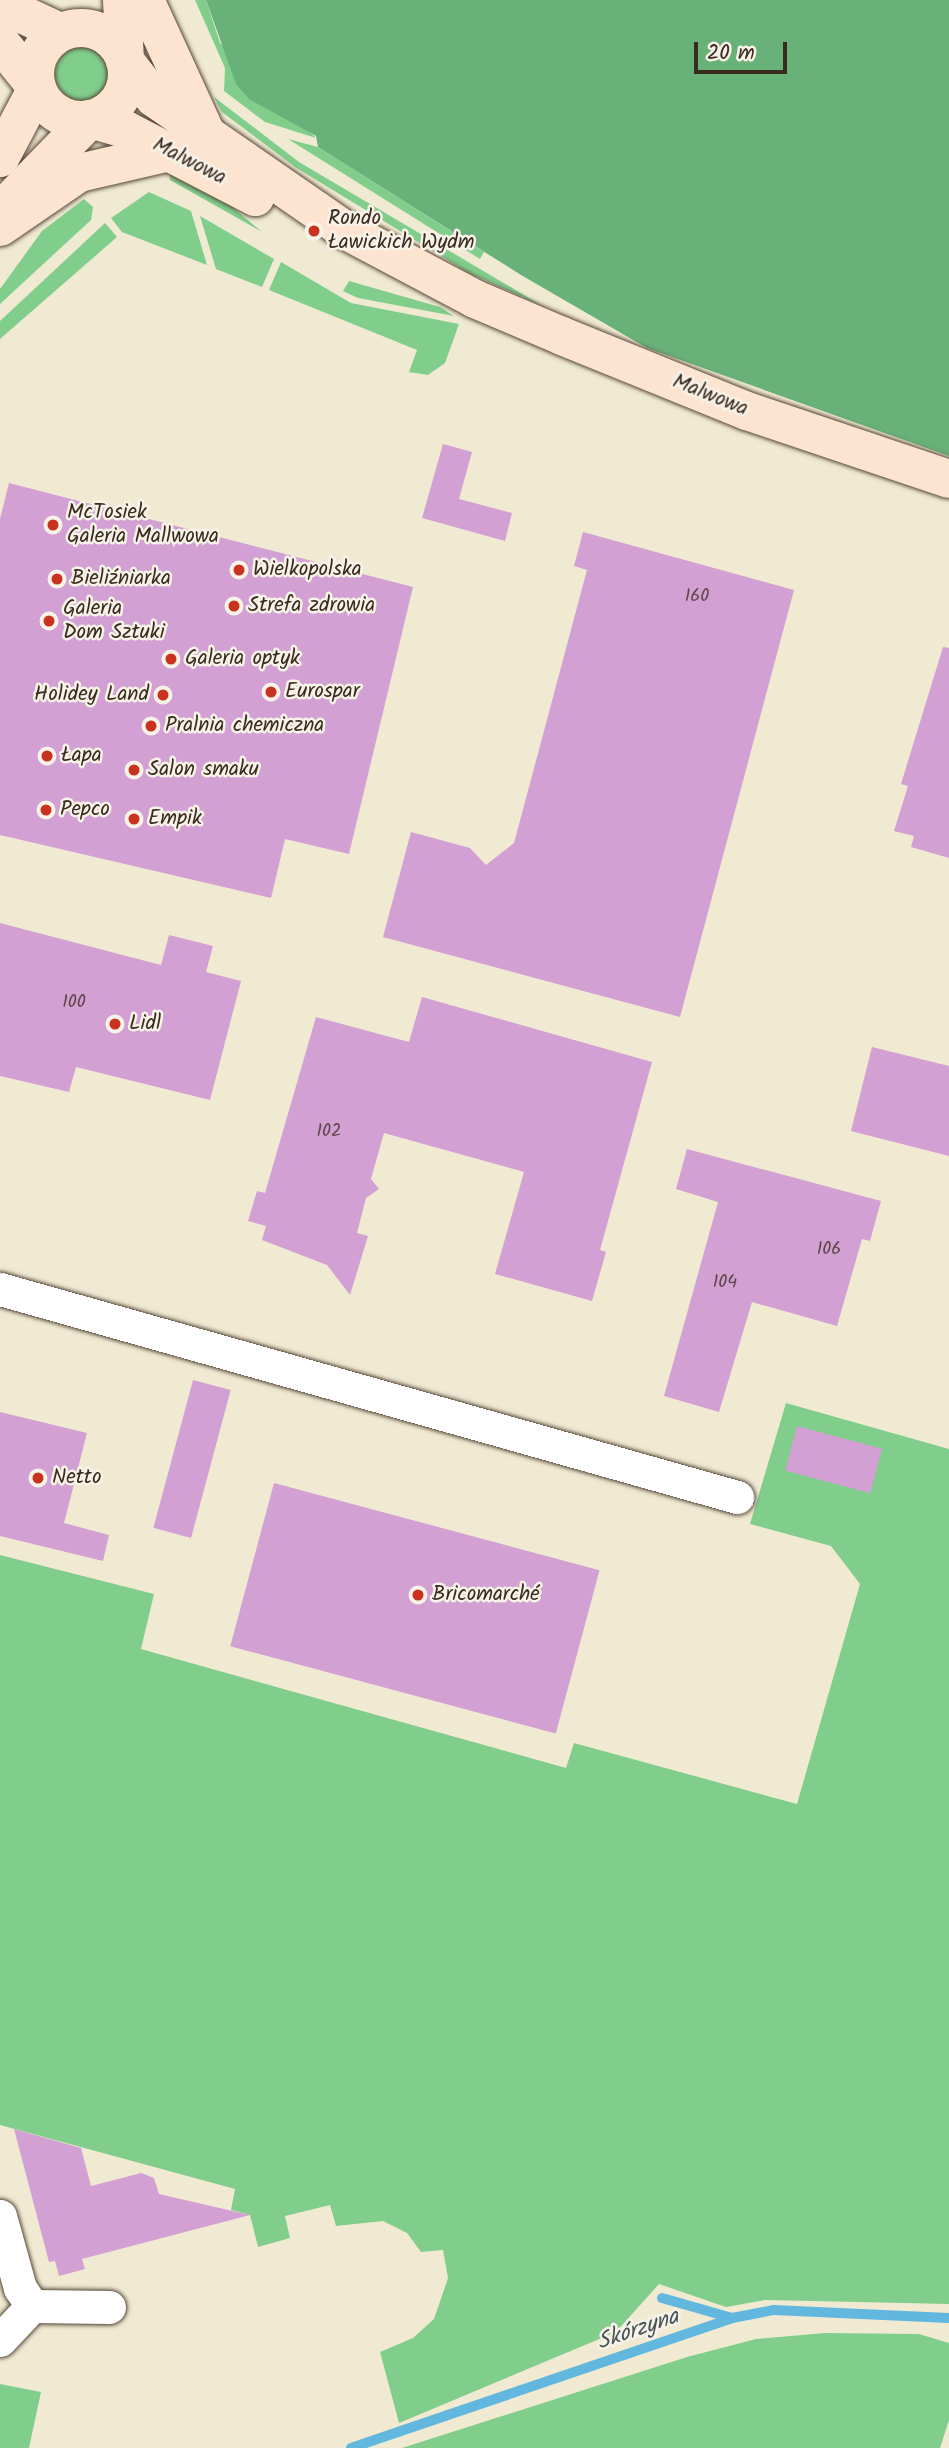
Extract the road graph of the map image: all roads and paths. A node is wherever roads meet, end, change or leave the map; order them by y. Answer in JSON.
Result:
{"nodes":[{"id":1,"x":81,"y":0,"type":"edge"},
{"id":2,"x":122,"y":0,"type":"edge"},
{"id":3,"x":145,"y":0,"type":"edge"},
{"id":4,"x":0,"y":4,"type":"edge"},
{"id":5,"x":60,"y":32,"type":"junction"},
{"id":6,"x":0,"y":43,"type":"edge"},
{"id":7,"x":125,"y":61,"type":"junction"},
{"id":8,"x":37,"y":88,"type":"junction"},
{"id":9,"x":90,"y":119,"type":"junction"},
{"id":10,"x":6,"y":137,"type":"edge"},
{"id":11,"x":209,"y":139,"type":"junction"},
{"id":12,"x":169,"y":152,"type":"junction"},
{"id":13,"x":0,"y":212,"type":"edge"},
{"id":14,"x":0,"y":227,"type":"edge"},
{"id":15,"x":475,"y":299,"type":"junction"},
{"id":16,"x":949,"y":479,"type":"edge"},
{"id":17,"x":0,"y":1289,"type":"edge"},
{"id":18,"x":737,"y":1497,"type":"dead end"},
{"id":19,"x":0,"y":2216,"type":"edge"},
{"id":20,"x":32,"y":2306,"type":"junction"},
{"id":21,"x":109,"y":2307,"type":"dead end"},
{"id":22,"x":0,"y":2340,"type":"edge"}],
"edges":[{"from":1,"to":5,"type":"street"},
{"from":2,"to":7,"type":"street"},
{"from":3,"to":11,"type":"street","name":"Malwowa"},
{"from":4,"to":5,"type":"street"},
{"from":5,"to":7,"type":"street"},
{"from":5,"to":8,"type":"street"},
{"from":6,"to":8,"type":"street"},
{"from":7,"to":9,"type":"street"},
{"from":7,"to":11,"type":"street","name":"Malwowa"},
{"from":8,"to":9,"type":"street"},
{"from":8,"to":10,"type":"street"},
{"from":9,"to":12,"type":"street","name":"Malwowa"},
{"from":9,"to":13,"type":"street"},
{"from":11,"to":15,"type":"street","name":"Malwowa"},
{"from":12,"to":14,"type":"street"},
{"from":12,"to":15,"type":"street","name":"Malwowa"},
{"from":15,"to":16,"type":"street","name":"Malwowa"},
{"from":17,"to":18,"type":"street"},
{"from":19,"to":20,"type":"street"},
{"from":20,"to":21,"type":"street"},
{"from":20,"to":22,"type":"street"}]}
